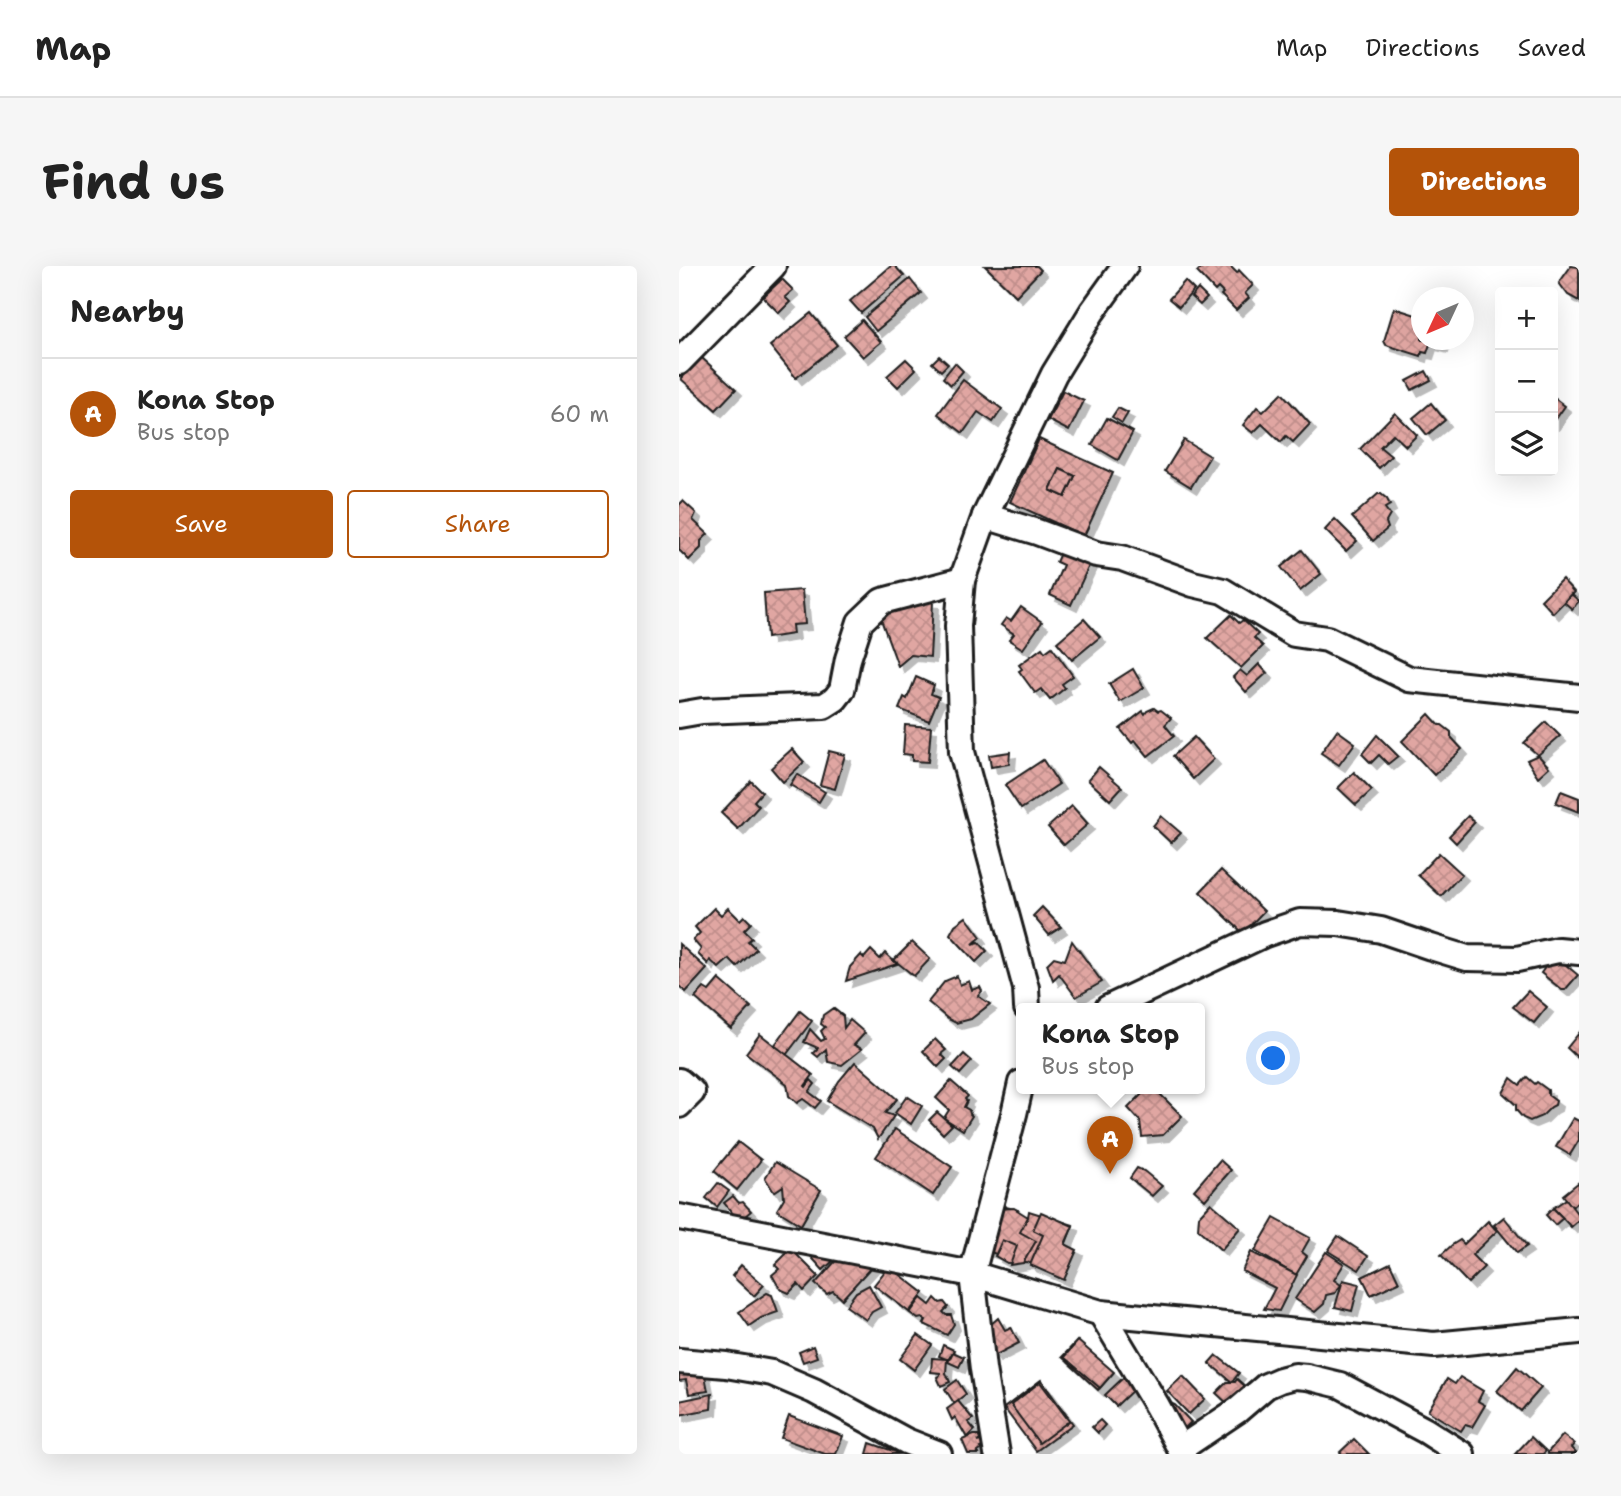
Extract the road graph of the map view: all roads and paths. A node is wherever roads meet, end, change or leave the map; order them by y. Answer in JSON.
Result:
{"nodes":[{"id":1,"x":773,"y":266,"type":"edge"},
{"id":2,"x":1125,"y":266,"type":"edge"},
{"id":3,"x":679,"y":362,"type":"edge"},
{"id":4,"x":985,"y":516,"type":"junction"},
{"id":5,"x":962,"y":580,"type":"junction"},
{"id":6,"x":1579,"y":697,"type":"edge"},
{"id":7,"x":679,"y":715,"type":"edge"},
{"id":8,"x":1579,"y":952,"type":"edge"},
{"id":9,"x":1026,"y":1003,"type":"edge"},
{"id":10,"x":1119,"y":1003,"type":"edge"},
{"id":11,"x":679,"y":1081,"type":"edge"},
{"id":12,"x":1018,"y":1094,"type":"edge"},
{"id":13,"x":679,"y":1105,"type":"edge"},
{"id":14,"x":679,"y":1217,"type":"edge"},
{"id":15,"x":972,"y":1275,"type":"junction"},
{"id":16,"x":1101,"y":1313,"type":"junction"},
{"id":17,"x":1579,"y":1331,"type":"edge"},
{"id":18,"x":679,"y":1361,"type":"edge"},
{"id":19,"x":1182,"y":1452,"type":"edge"},
{"id":20,"x":939,"y":1454,"type":"edge"},
{"id":21,"x":997,"y":1454,"type":"edge"},
{"id":22,"x":1462,"y":1454,"type":"edge"}],
"edges":[{"from":1,"to":3,"type":"street"},
{"from":2,"to":4,"type":"street"},
{"from":4,"to":5,"type":"street"},
{"from":4,"to":6,"type":"street"},
{"from":5,"to":7,"type":"street"},
{"from":5,"to":9,"type":"street"},
{"from":8,"to":10,"type":"street"},
{"from":11,"to":13,"type":"street"},
{"from":12,"to":15,"type":"street"},
{"from":14,"to":15,"type":"street"},
{"from":15,"to":16,"type":"street"},
{"from":15,"to":21,"type":"street"},
{"from":16,"to":17,"type":"street"},
{"from":16,"to":19,"type":"street"},
{"from":18,"to":20,"type":"street"},
{"from":19,"to":22,"type":"street"}]}
